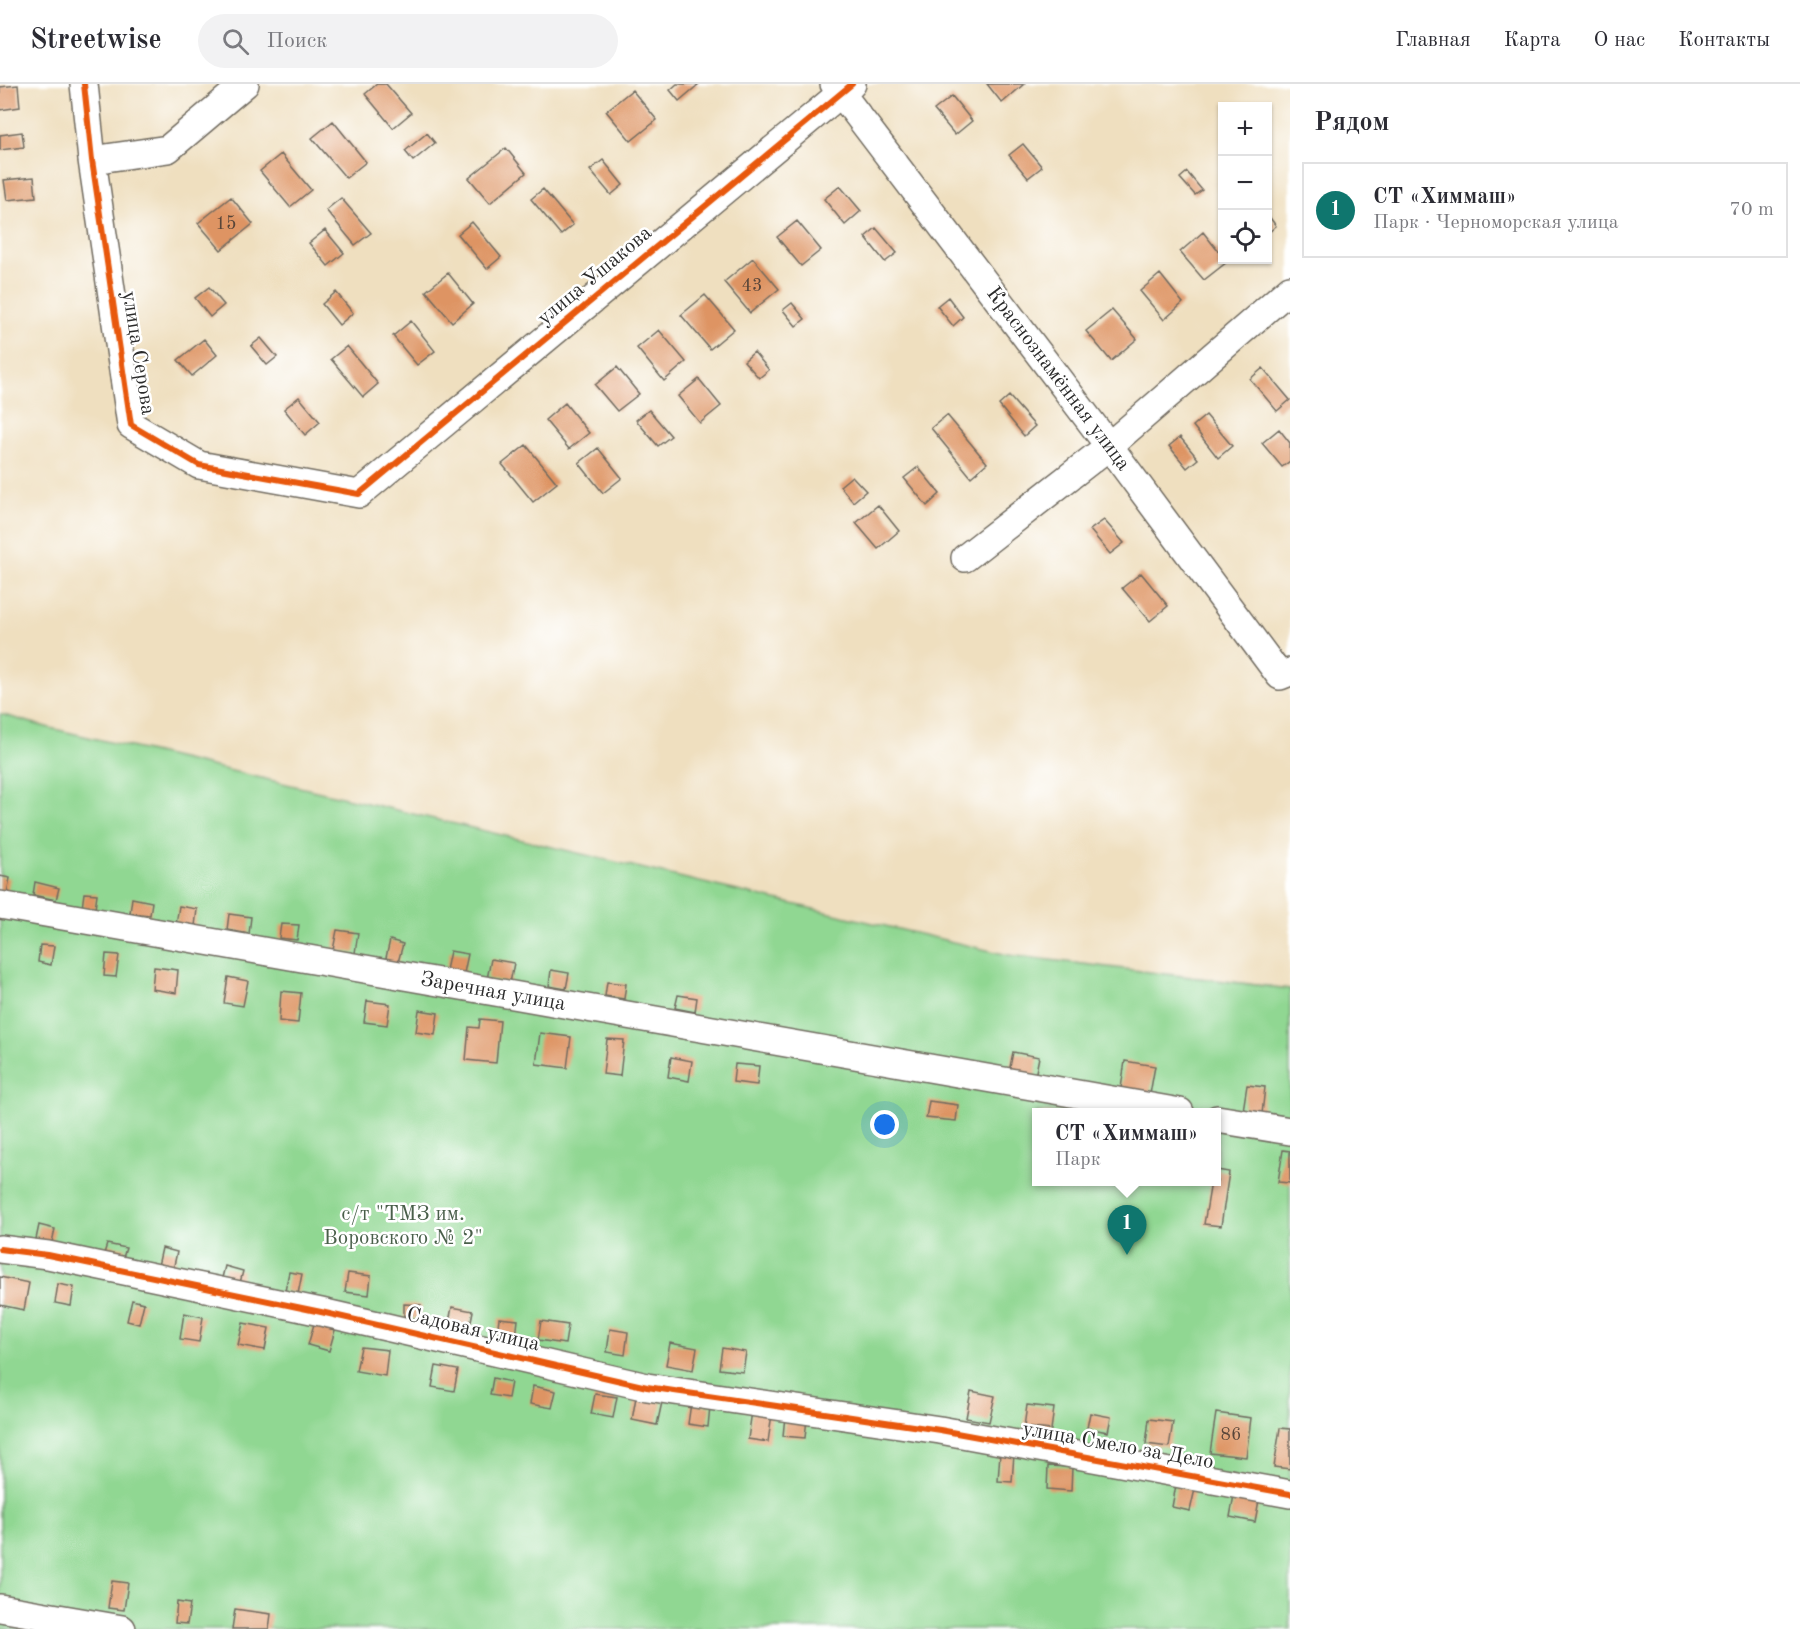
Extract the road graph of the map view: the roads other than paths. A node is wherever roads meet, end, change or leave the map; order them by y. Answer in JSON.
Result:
{"nodes":[{"id":1,"x":84,"y":84,"type":"edge"},
{"id":2,"x":245,"y":84,"type":"edge"},
{"id":3,"x":842,"y":87,"type":"edge"},
{"id":4,"x":92,"y":160,"type":"junction"},
{"id":5,"x":1290,"y":289,"type":"edge"},
{"id":6,"x":1109,"y":446,"type":"junction"},
{"id":7,"x":359,"y":494,"type":"joint"},
{"id":8,"x":965,"y":558,"type":"dead end"},
{"id":9,"x":1285,"y":674,"type":"edge"},
{"id":10,"x":0,"y":905,"type":"edge"},
{"id":11,"x":1151,"y":1108,"type":"edge"},
{"id":12,"x":1221,"y":1120,"type":"edge"},
{"id":13,"x":1290,"y":1131,"type":"edge"},
{"id":14,"x":0,"y":1249,"type":"edge"},
{"id":15,"x":940,"y":1430,"type":"joint"},
{"id":16,"x":1290,"y":1494,"type":"edge"},
{"id":17,"x":0,"y":1608,"type":"edge"},
{"id":18,"x":122,"y":1629,"type":"edge"}],
"edges":[{"from":1,"to":4,"type":"street","name":"улица Серова"},
{"from":2,"to":4,"type":"street"},
{"from":3,"to":6,"type":"street","name":"Краснознамённая улица"},
{"from":3,"to":7,"type":"street","name":"улица Ушакова"},
{"from":4,"to":7,"type":"street","name":"улица Серова"},
{"from":5,"to":6,"type":"street"},
{"from":6,"to":8,"type":"street"},
{"from":6,"to":9,"type":"street","name":"Краснознамённая улица"},
{"from":10,"to":11,"type":"street","name":"Заречная улица"},
{"from":12,"to":13,"type":"street"},
{"from":14,"to":15,"type":"street","name":"Садовая улица"},
{"from":15,"to":16,"type":"street","name":"улица Смело за Дело"},
{"from":17,"to":18,"type":"street"}]}
